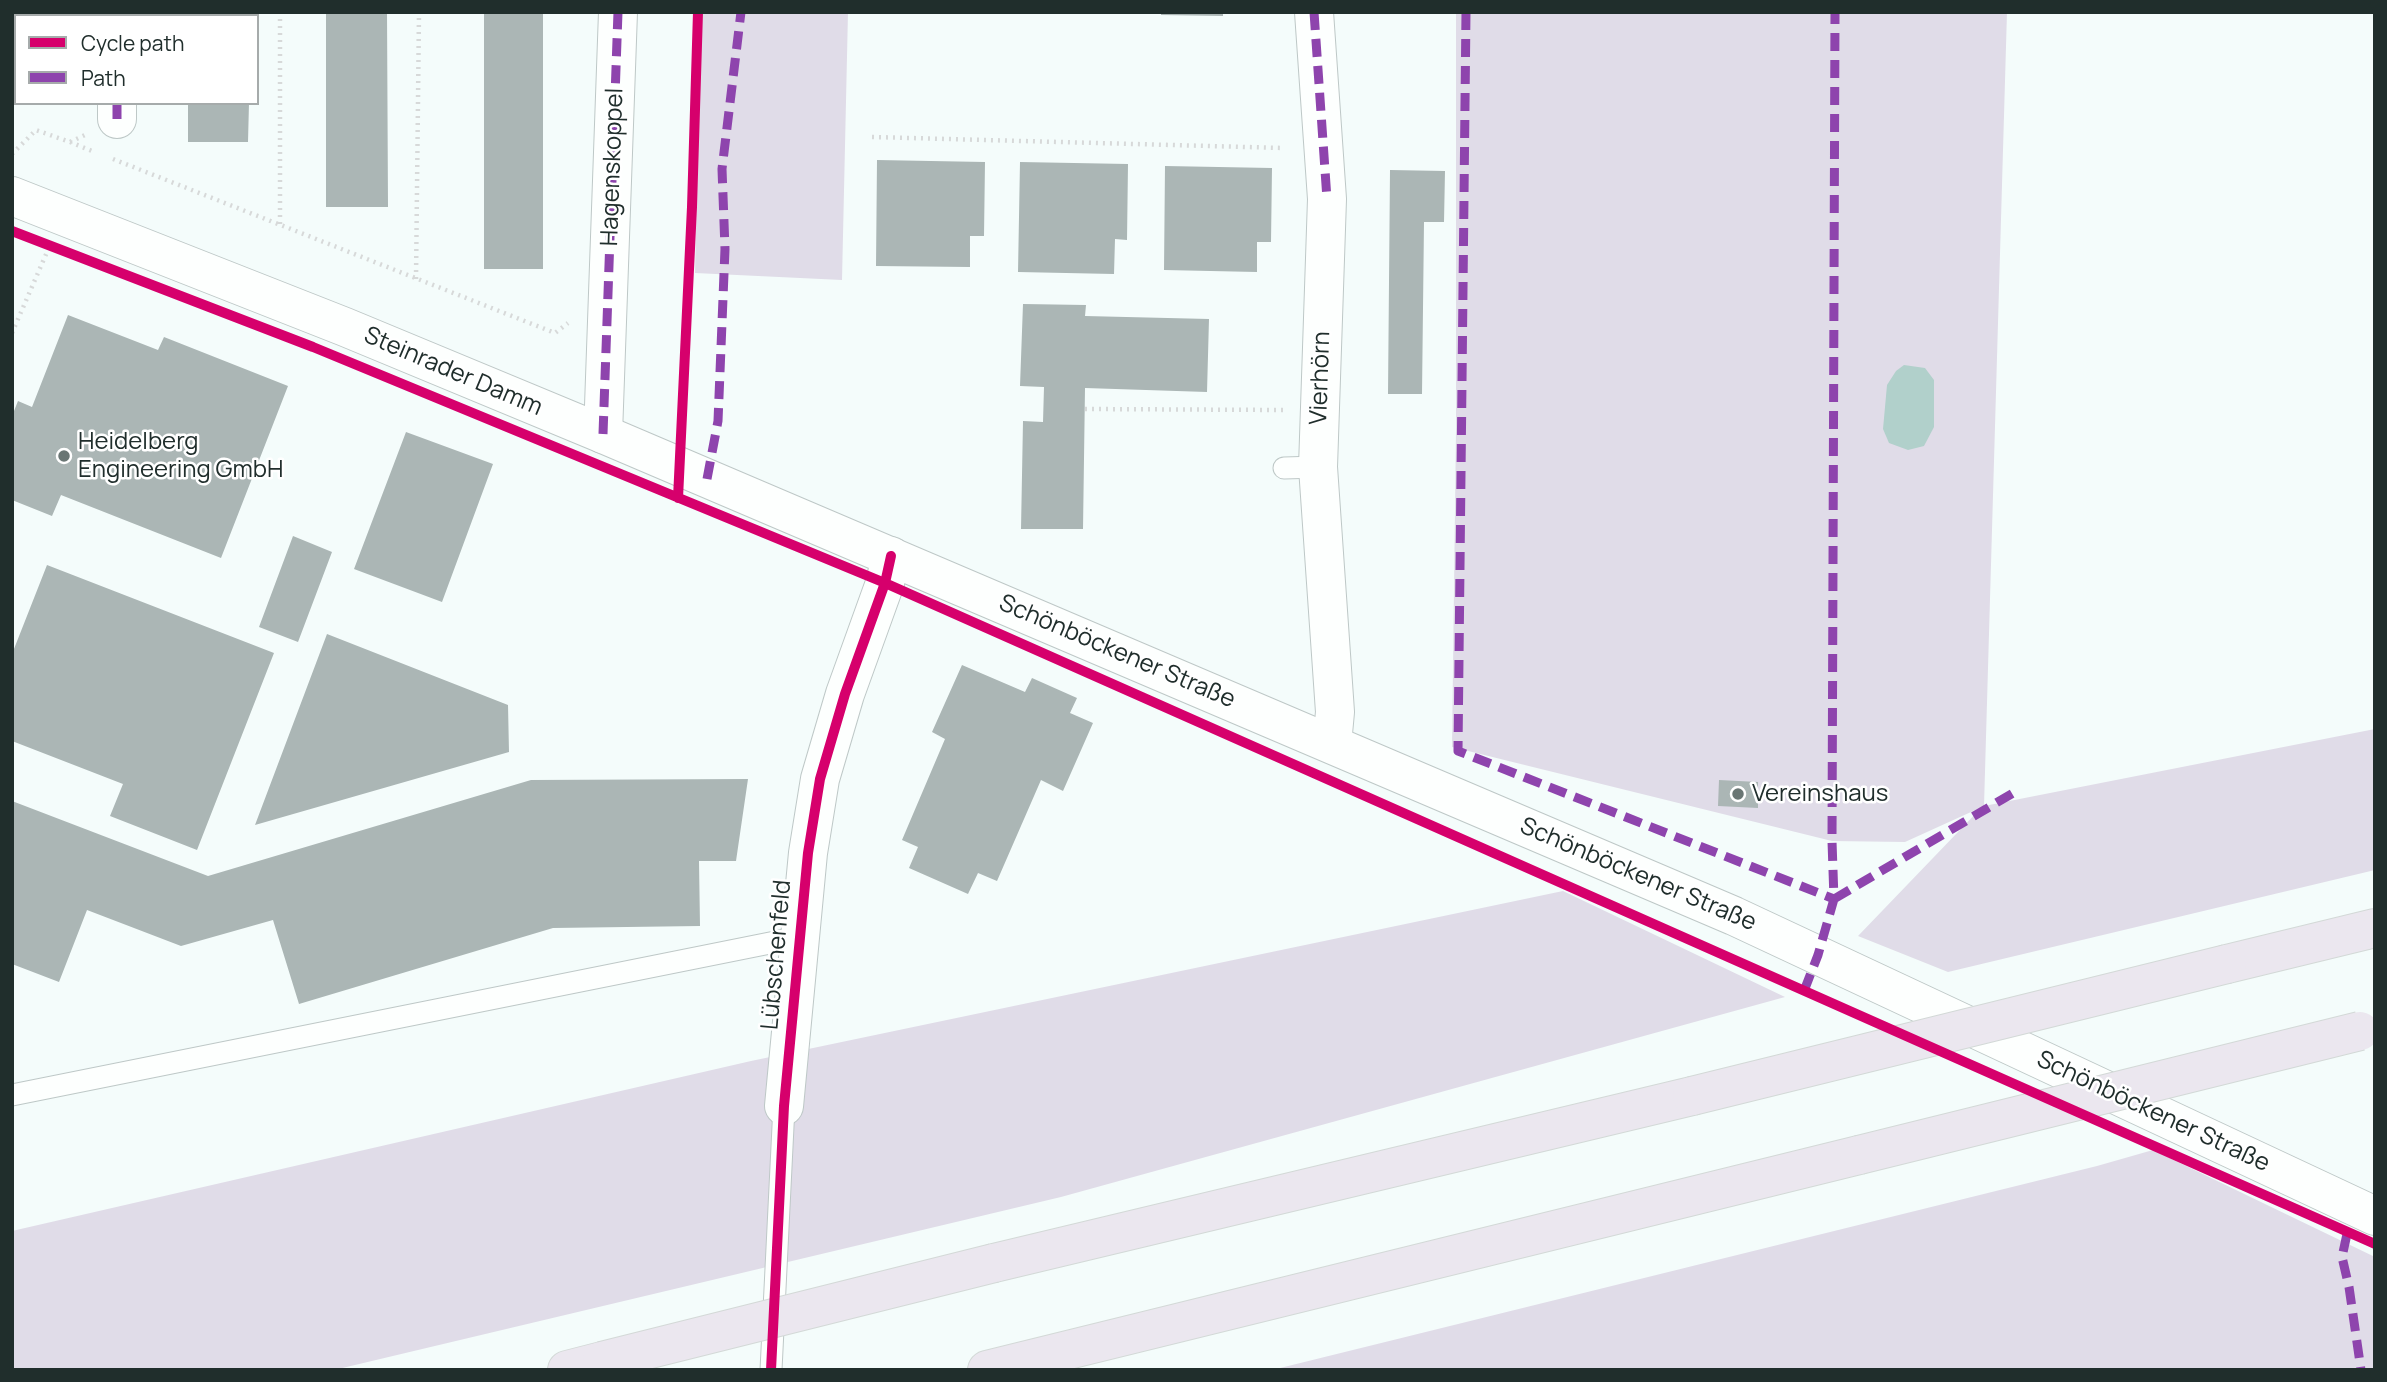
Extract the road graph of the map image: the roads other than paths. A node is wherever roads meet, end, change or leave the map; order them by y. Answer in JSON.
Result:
{"nodes":[{"id":1,"x":618,"y":12,"type":"edge"},
{"id":2,"x":1314,"y":12,"type":"edge"},
{"id":3,"x":14,"y":201,"type":"edge"},
{"id":4,"x":603,"y":434,"type":"junction"},
{"id":5,"x":891,"y":556,"type":"junction"},
{"id":6,"x":1332,"y":744,"type":"junction"},
{"id":7,"x":2375,"y":928,"type":"edge"},
{"id":8,"x":800,"y":937,"type":"junction"},
{"id":9,"x":2367,"y":1029,"type":"edge"},
{"id":10,"x":12,"y":1095,"type":"edge"},
{"id":11,"x":784,"y":1106,"type":"joint"},
{"id":12,"x":2375,"y":1216,"type":"edge"},
{"id":13,"x":584,"y":1365,"type":"edge"},
{"id":14,"x":771,"y":1370,"type":"edge"},
{"id":15,"x":987,"y":1370,"type":"edge"}],
"edges":[{"from":1,"to":4,"type":"main road","name":"Hagenskoppel"},
{"from":2,"to":6,"type":"main road","name":"Vierhörn"},
{"from":3,"to":4,"type":"main road","name":"Steinrader Damm"},
{"from":4,"to":5,"type":"main road","name":"Steinrader Damm"},
{"from":5,"to":6,"type":"main road","name":"Schönböckener Straße"},
{"from":5,"to":8,"type":"main road","name":"Lübschenfeld"},
{"from":6,"to":12,"type":"main road","name":"Schönböckener Straße"},
{"from":7,"to":13,"type":"highway","bridge":true},
{"from":8,"to":10,"type":"lane"},
{"from":8,"to":11,"type":"main road","name":"Lübschenfeld"},
{"from":9,"to":15,"type":"highway","bridge":true},
{"from":11,"to":14,"type":"lane","name":"Lübschenfeld"}]}
